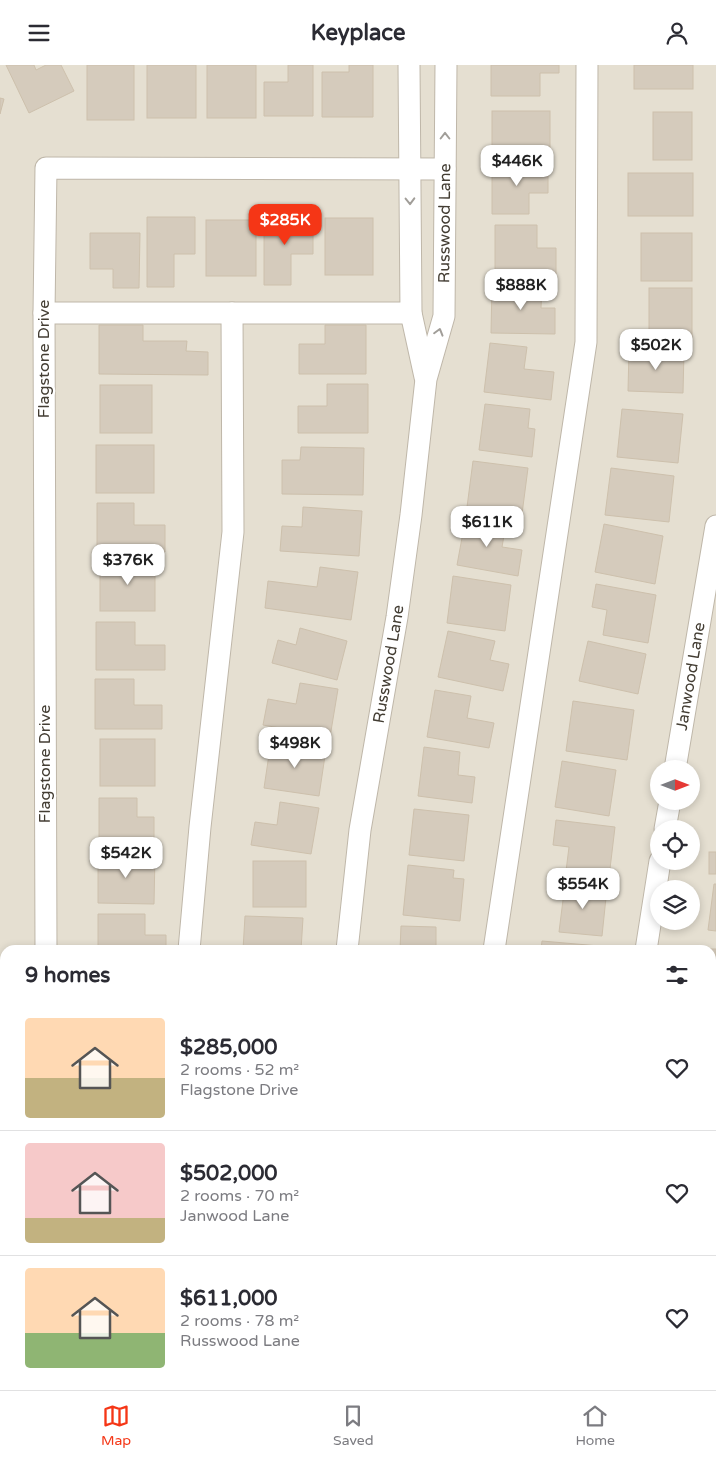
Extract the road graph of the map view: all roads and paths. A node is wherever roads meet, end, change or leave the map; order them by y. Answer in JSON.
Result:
{"nodes":[{"id":1,"x":409,"y":65,"type":"edge"},
{"id":2,"x":446,"y":65,"type":"edge"},
{"id":3,"x":587,"y":65,"type":"edge"},
{"id":4,"x":409,"y":169,"type":"junction"},
{"id":5,"x":445,"y":169,"type":"junction"},
{"id":6,"x":44,"y":313,"type":"junction"},
{"id":7,"x":232,"y":313,"type":"junction"},
{"id":8,"x":411,"y":313,"type":"junction"},
{"id":9,"x":426,"y":379,"type":"junction"},
{"id":10,"x":716,"y":526,"type":"edge"},
{"id":11,"x":677,"y":760,"type":"edge"},
{"id":12,"x":659,"y":870,"type":"edge"},
{"id":13,"x":46,"y":945,"type":"edge"},
{"id":14,"x":189,"y":945,"type":"edge"},
{"id":15,"x":348,"y":945,"type":"edge"},
{"id":16,"x":495,"y":945,"type":"edge"},
{"id":17,"x":647,"y":945,"type":"edge"}],
"edges":[{"from":1,"to":4,"type":"street","name":"Russwood Lane"},
{"from":5,"to":2,"type":"street","name":"Russwood Lane","one_way":true},
{"from":3,"to":16,"type":"street"},
{"from":4,"to":5,"type":"street","name":"Flagstone Drive"},
{"from":4,"to":6,"type":"street","name":"Flagstone Drive"},
{"from":4,"to":8,"type":"street","name":"Russwood Lane","one_way":true},
{"from":9,"to":5,"type":"street","name":"Russwood Lane","one_way":true},
{"from":6,"to":7,"type":"street"},
{"from":6,"to":13,"type":"street","name":"Flagstone Drive"},
{"from":7,"to":8,"type":"street"},
{"from":7,"to":14,"type":"street"},
{"from":8,"to":9,"type":"street","name":"Russwood Lane"},
{"from":9,"to":15,"type":"street","name":"Russwood Lane"},
{"from":10,"to":11,"type":"street","name":"Janwood Lane"},
{"from":12,"to":17,"type":"street"}]}
